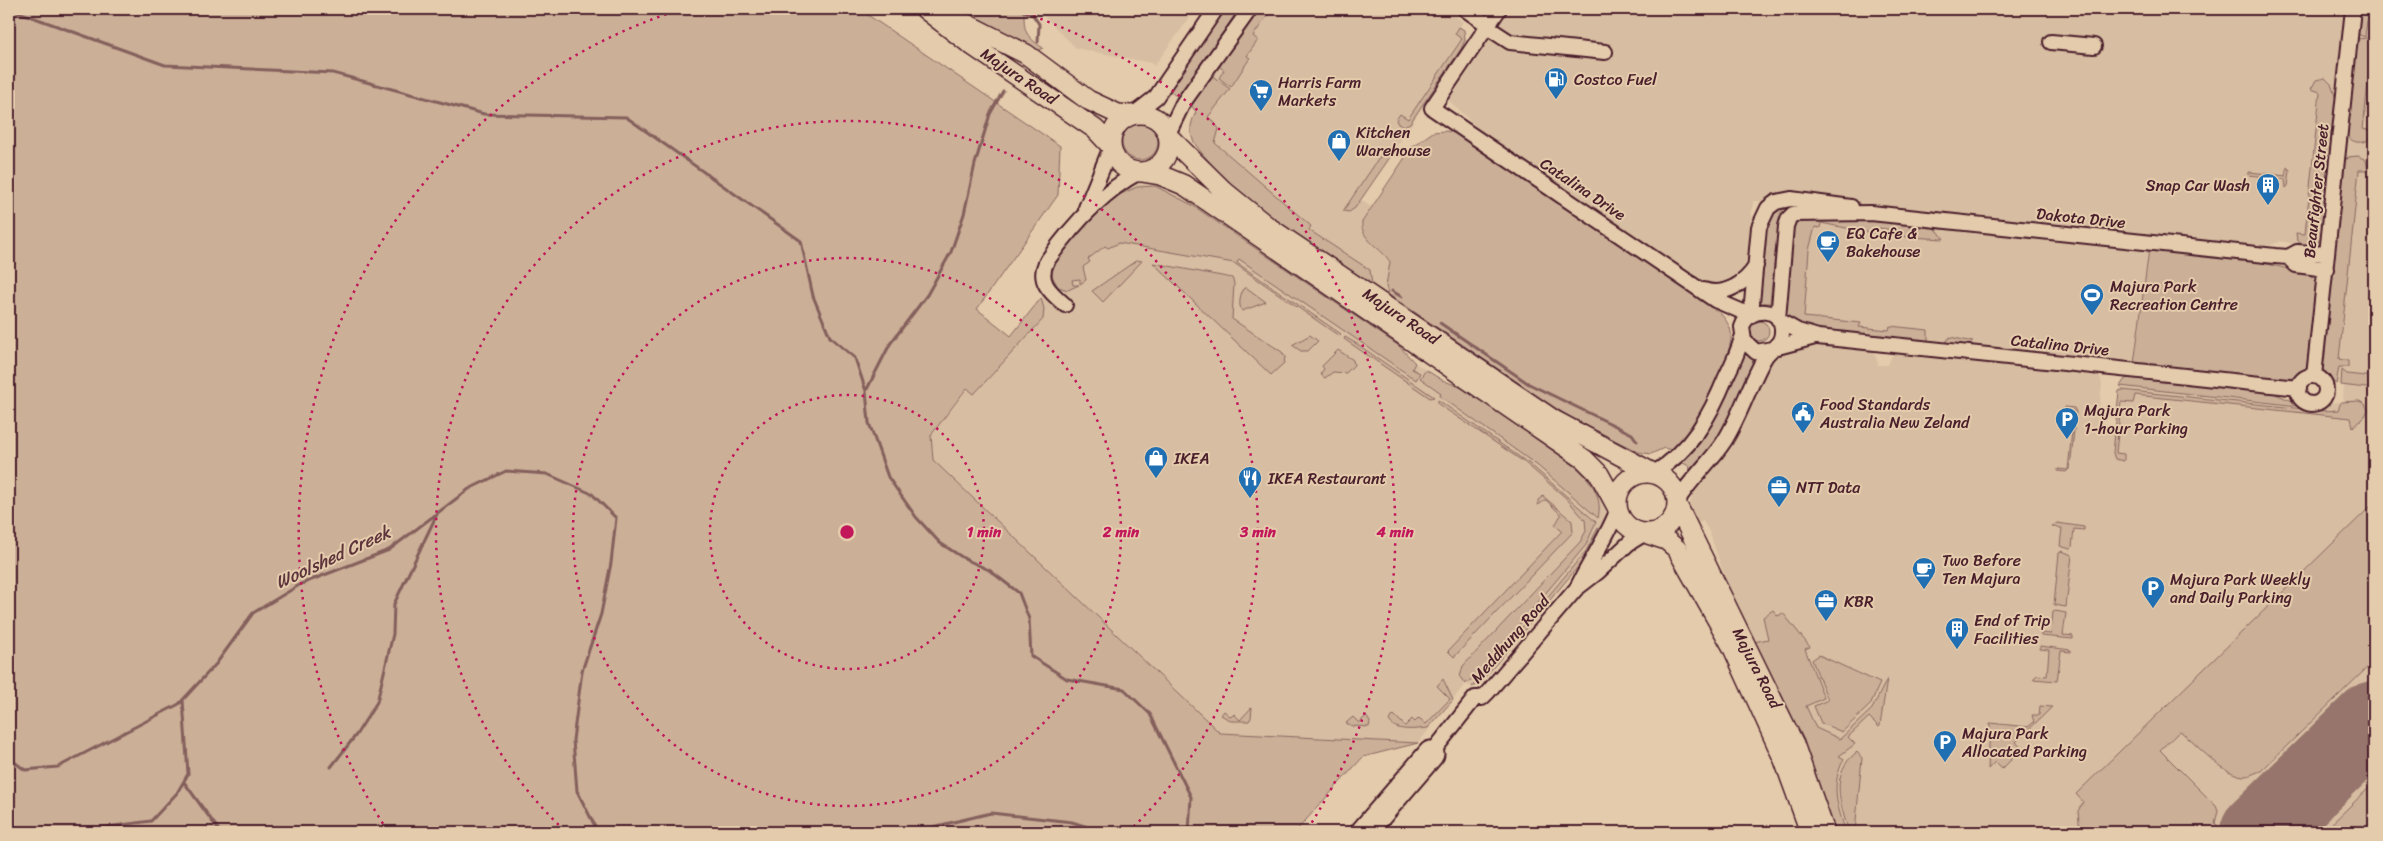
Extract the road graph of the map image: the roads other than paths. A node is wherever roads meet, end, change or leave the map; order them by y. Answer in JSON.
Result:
{"nodes":[{"id":1,"x":925,"y":9,"type":"edge"},
{"id":2,"x":938,"y":9,"type":"edge"},
{"id":3,"x":1216,"y":9,"type":"edge"},
{"id":4,"x":1250,"y":9,"type":"edge"},
{"id":5,"x":1465,"y":9,"type":"edge"},
{"id":6,"x":1499,"y":9,"type":"edge"},
{"id":7,"x":2353,"y":9,"type":"edge"},
{"id":8,"x":1488,"y":26,"type":"junction"},
{"id":9,"x":2051,"y":42,"type":"dead end"},
{"id":10,"x":2094,"y":46,"type":"dead end"},
{"id":11,"x":1605,"y":52,"type":"dead end"},
{"id":12,"x":1132,"y":115,"type":"junction"},
{"id":13,"x":1168,"y":135,"type":"junction"},
{"id":14,"x":1111,"y":147,"type":"junction"},
{"id":15,"x":1140,"y":172,"type":"junction"},
{"id":16,"x":1871,"y":213,"type":"junction"},
{"id":17,"x":1080,"y":220,"type":"junction"},
{"id":18,"x":2327,"y":254,"type":"junction"},
{"id":19,"x":2288,"y":257,"type":"junction"},
{"id":20,"x":1756,"y":266,"type":"junction"},
{"id":21,"x":2326,"y":268,"type":"junction"},
{"id":22,"x":1697,"y":288,"type":"junction"},
{"id":23,"x":1715,"y":300,"type":"junction"},
{"id":24,"x":1065,"y":305,"type":"dead end"},
{"id":25,"x":1750,"y":314,"type":"junction"},
{"id":26,"x":1779,"y":320,"type":"junction"},
{"id":27,"x":1742,"y":337,"type":"junction"},
{"id":28,"x":1818,"y":337,"type":"junction"},
{"id":29,"x":1773,"y":349,"type":"junction"},
{"id":30,"x":2314,"y":376,"type":"junction"},
{"id":31,"x":2298,"y":388,"type":"junction"},
{"id":32,"x":1652,"y":473,"type":"junction"},
{"id":33,"x":1678,"y":504,"type":"junction"},
{"id":34,"x":1618,"y":508,"type":"junction"},
{"id":35,"x":1646,"y":534,"type":"junction"},
{"id":36,"x":1576,"y":589,"type":"junction"},
{"id":37,"x":1431,"y":754,"type":"joint"},
{"id":38,"x":1367,"y":829,"type":"edge"},
{"id":39,"x":1810,"y":832,"type":"edge"},
{"id":40,"x":1825,"y":832,"type":"edge"}],
"edges":[{"from":1,"to":14,"type":"main road","name":"Majura Road"},
{"from":2,"to":12,"type":"main road","name":"Majura Road"},
{"from":3,"to":12,"type":"street"},
{"from":4,"to":13,"type":"street"},
{"from":5,"to":8,"type":"street"},
{"from":6,"to":8,"type":"street"},
{"from":7,"to":18,"type":"street","name":"Beaufighter Street"},
{"from":8,"to":11,"type":"street"},
{"from":8,"to":22,"type":"street","name":"Catalina Drive"},
{"from":9,"to":10,"type":"street"},
{"from":12,"to":13,"type":"main road"},
{"from":12,"to":14,"type":"main road"},
{"from":13,"to":15,"type":"main road"},
{"from":13,"to":32,"type":"main road","name":"Majura Road"},
{"from":14,"to":15,"type":"main road"},
{"from":14,"to":17,"type":"street"},
{"from":15,"to":17,"type":"street"},
{"from":15,"to":34,"type":"main road","name":"Majura Road"},
{"from":16,"to":19,"type":"street","name":"Dakota Drive"},
{"from":16,"to":20,"type":"street"},
{"from":16,"to":26,"type":"street"},
{"from":17,"to":24,"type":"street"},
{"from":18,"to":19,"type":"street","name":"Dakota Drive"},
{"from":18,"to":21,"type":"street","name":"Beaufighter Street"},
{"from":19,"to":21,"type":"street","name":"Dakota Drive"},
{"from":20,"to":22,"type":"street"},
{"from":20,"to":25,"type":"street"},
{"from":21,"to":30,"type":"street","name":"Beaufighter Street"},
{"from":22,"to":23,"type":"street","name":"Catalina Drive"},
{"from":23,"to":25,"type":"street","name":"Catalina Drive"},
{"from":23,"to":27,"type":"street","name":"Catalina Drive"},
{"from":25,"to":26,"type":"street"},
{"from":25,"to":27,"type":"street"},
{"from":26,"to":28,"type":"street","name":"Catalina Drive"},
{"from":26,"to":29,"type":"street"},
{"from":27,"to":29,"type":"street"},
{"from":27,"to":32,"type":"street"},
{"from":28,"to":29,"type":"street","name":"Catalina Drive"},
{"from":28,"to":31,"type":"street","name":"Catalina Drive"},
{"from":29,"to":33,"type":"street"},
{"from":30,"to":31,"type":"street"},
{"from":30,"to":31,"type":"street"},
{"from":32,"to":33,"type":"main road"},
{"from":32,"to":34,"type":"main road"},
{"from":33,"to":35,"type":"main road"},
{"from":33,"to":40,"type":"main road","name":"Majura Road"},
{"from":34,"to":35,"type":"main road"},
{"from":34,"to":36,"type":"street","name":"Meddhung Road"},
{"from":35,"to":36,"type":"street","name":"Meddhung Road"},
{"from":35,"to":39,"type":"main road","name":"Majura Road"},
{"from":36,"to":37,"type":"street","name":"Meddhung Road"},
{"from":37,"to":38,"type":"highway"}]}
